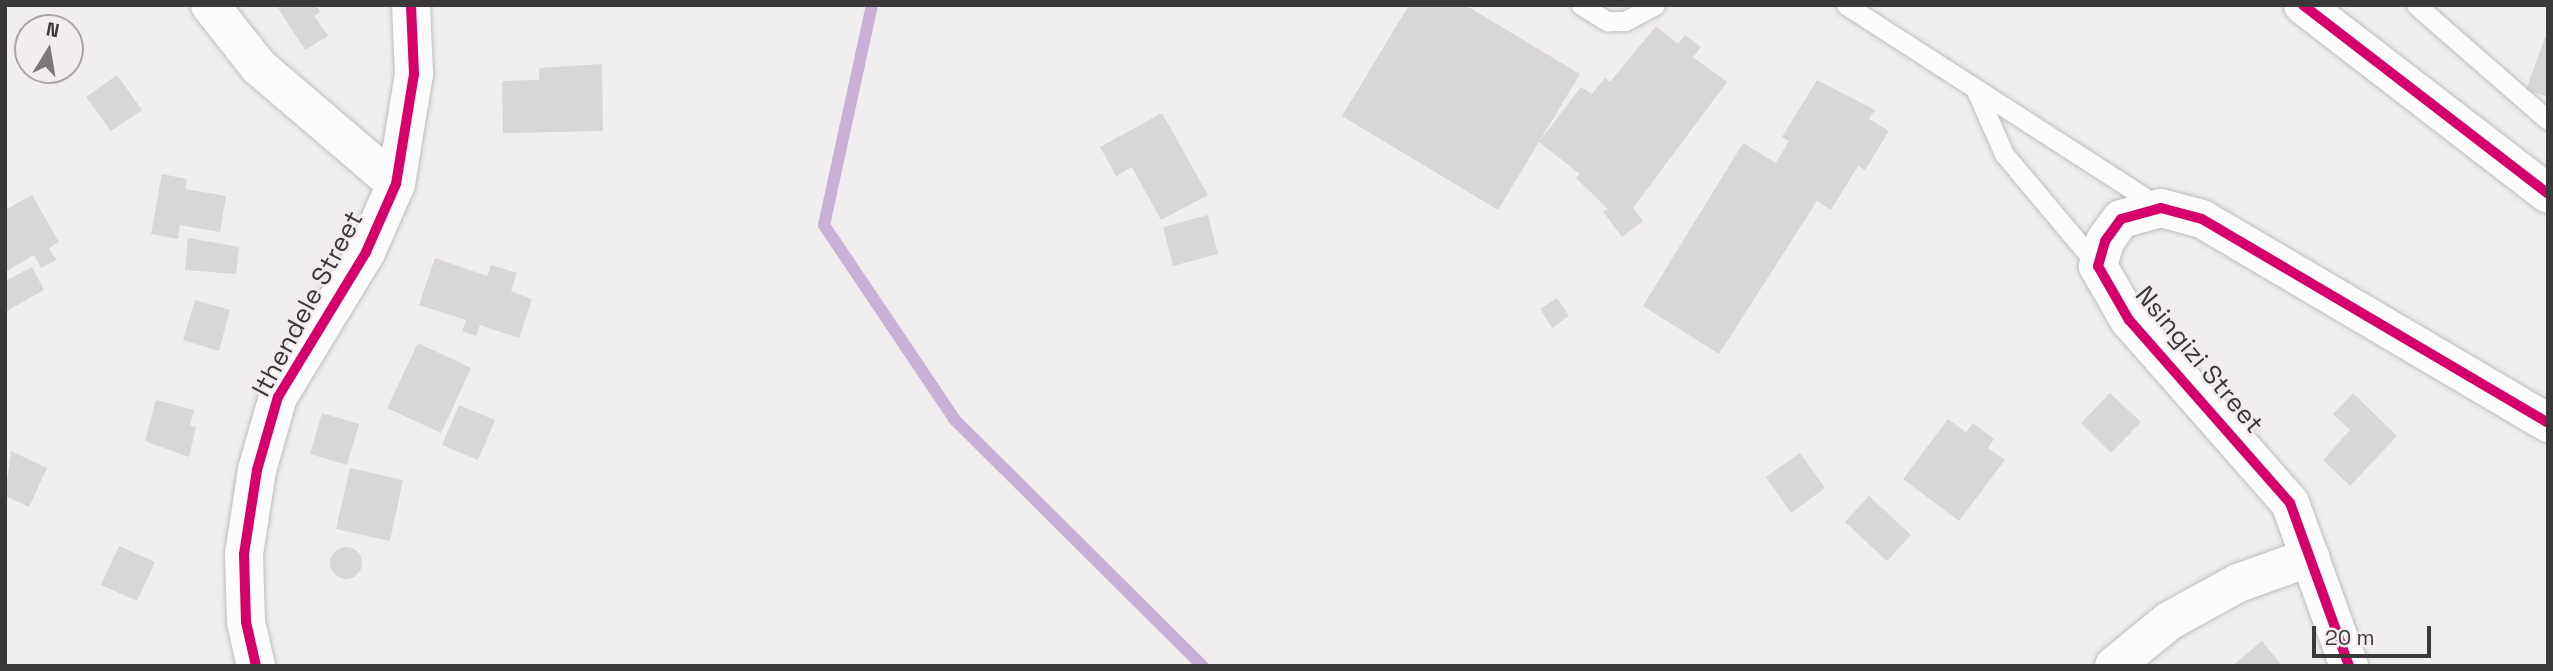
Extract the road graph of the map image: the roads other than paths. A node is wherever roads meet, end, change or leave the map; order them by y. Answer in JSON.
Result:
{"nodes":[{"id":1,"x":210,"y":5,"type":"edge"},
{"id":2,"x":411,"y":5,"type":"edge"},
{"id":3,"x":1581,"y":5,"type":"edge"},
{"id":4,"x":1655,"y":5,"type":"edge"},
{"id":5,"x":1846,"y":5,"type":"edge"},
{"id":6,"x":2303,"y":5,"type":"edge"},
{"id":7,"x":2416,"y":5,"type":"edge"},
{"id":8,"x":1977,"y":93,"type":"junction"},
{"id":9,"x":2548,"y":120,"type":"edge"},
{"id":10,"x":396,"y":184,"type":"junction"},
{"id":11,"x":2548,"y":194,"type":"edge"},
{"id":12,"x":2161,"y":208,"type":"junction"},
{"id":13,"x":2098,"y":266,"type":"junction"},
{"id":14,"x":2548,"y":423,"type":"edge"},
{"id":15,"x":2311,"y":557,"type":"junction"},
{"id":16,"x":256,"y":666,"type":"edge"},
{"id":17,"x":2114,"y":666,"type":"edge"},
{"id":18,"x":2348,"y":666,"type":"edge"}],
"edges":[{"from":1,"to":10,"type":"street"},
{"from":2,"to":10,"type":"street","name":"Ithendele Street"},
{"from":3,"to":4,"type":"lane"},
{"from":5,"to":8,"type":"lane"},
{"from":6,"to":11,"type":"street"},
{"from":7,"to":9,"type":"lane"},
{"from":8,"to":12,"type":"lane"},
{"from":8,"to":13,"type":"lane"},
{"from":10,"to":16,"type":"street","name":"Ithendele Street"},
{"from":12,"to":13,"type":"street"},
{"from":12,"to":14,"type":"street"},
{"from":13,"to":15,"type":"street","name":"Nsingizi Street"},
{"from":15,"to":17,"type":"street"},
{"from":15,"to":18,"type":"street","name":"Nsingizi Street"}]}
